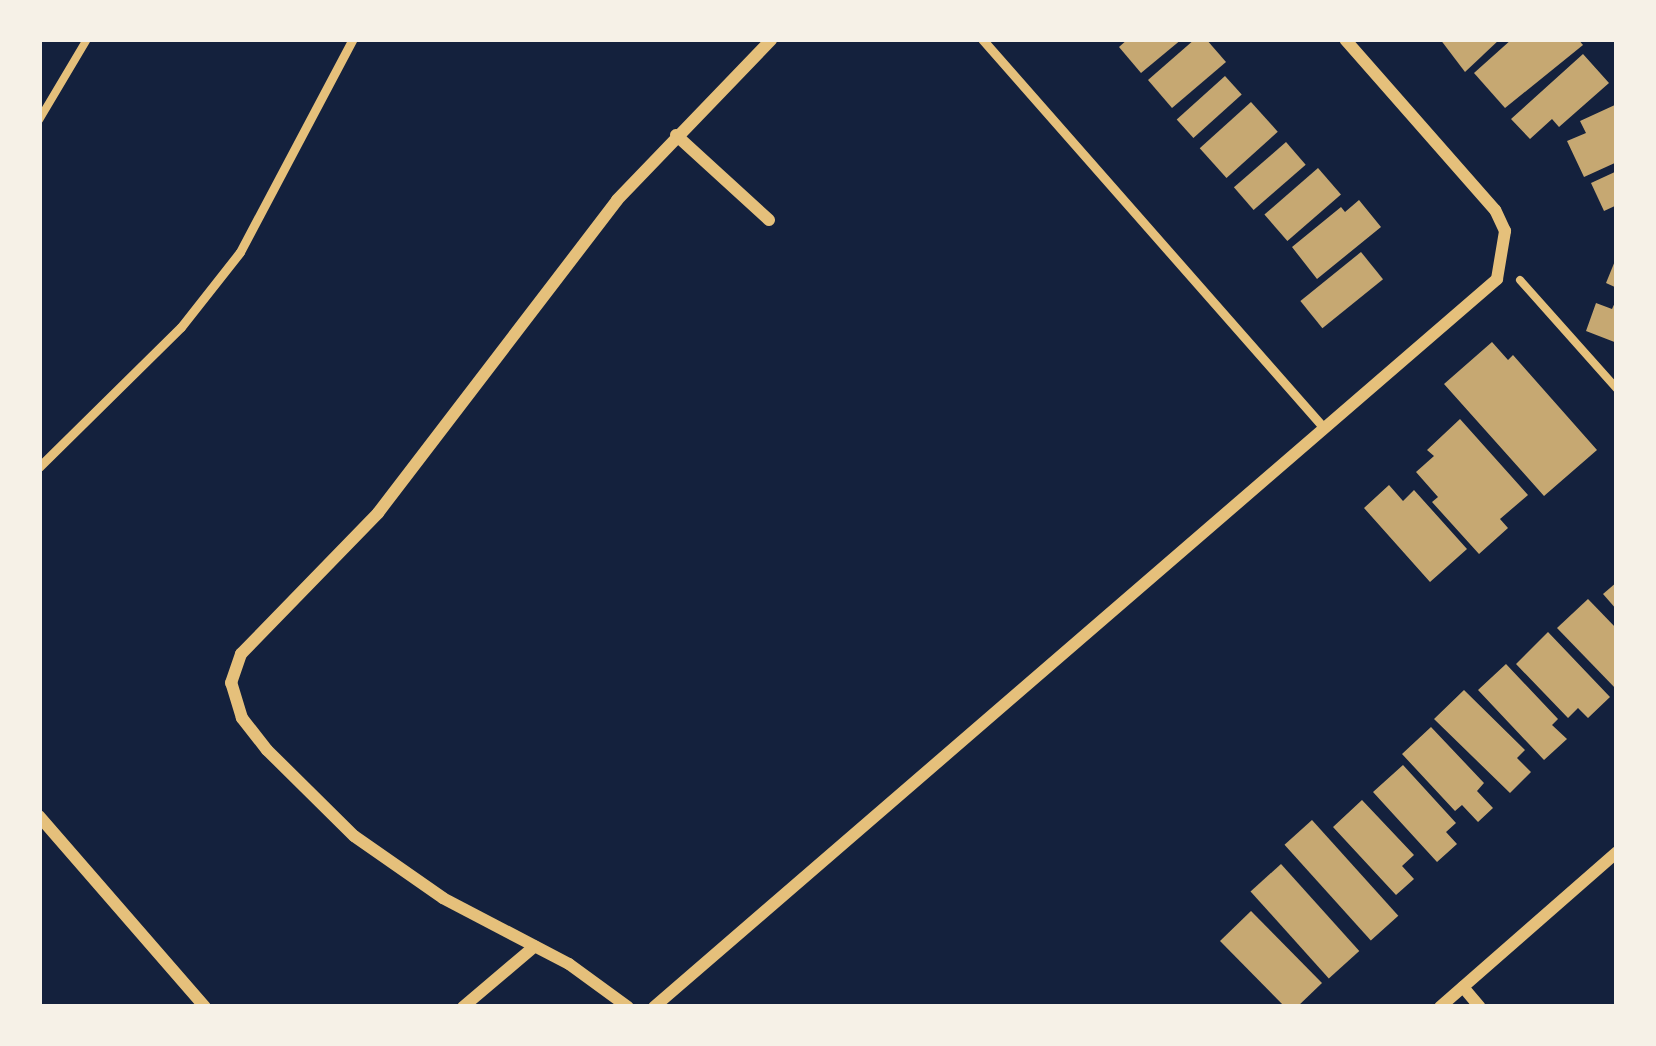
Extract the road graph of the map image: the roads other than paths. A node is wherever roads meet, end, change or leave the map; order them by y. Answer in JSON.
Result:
{"nodes":[{"id":1,"x":353,"y":39,"type":"edge"},
{"id":2,"x":772,"y":39,"type":"edge"},
{"id":3,"x":982,"y":39,"type":"edge"},
{"id":4,"x":1345,"y":39,"type":"edge"},
{"id":5,"x":676,"y":135,"type":"junction"},
{"id":6,"x":769,"y":220,"type":"dead end"},
{"id":7,"x":1324,"y":428,"type":"junction"},
{"id":8,"x":39,"y":467,"type":"edge"},
{"id":9,"x":39,"y":816,"type":"edge"},
{"id":10,"x":1617,"y":851,"type":"edge"},
{"id":11,"x":536,"y":946,"type":"junction"},
{"id":12,"x":1463,"y":987,"type":"junction"},
{"id":13,"x":205,"y":1007,"type":"edge"},
{"id":14,"x":463,"y":1007,"type":"edge"},
{"id":15,"x":628,"y":1007,"type":"edge"},
{"id":16,"x":654,"y":1007,"type":"edge"},
{"id":17,"x":1440,"y":1007,"type":"edge"},
{"id":18,"x":1480,"y":1007,"type":"edge"}],
"edges":[{"from":1,"to":8,"type":"lane"},
{"from":2,"to":5,"type":"street"},
{"from":3,"to":7,"type":"lane"},
{"from":4,"to":7,"type":"street"},
{"from":5,"to":6,"type":"street"},
{"from":5,"to":11,"type":"street"},
{"from":7,"to":16,"type":"street"},
{"from":9,"to":13,"type":"street"},
{"from":10,"to":12,"type":"street"},
{"from":11,"to":14,"type":"street"},
{"from":11,"to":15,"type":"street"},
{"from":12,"to":17,"type":"street"},
{"from":12,"to":18,"type":"street"}]}
